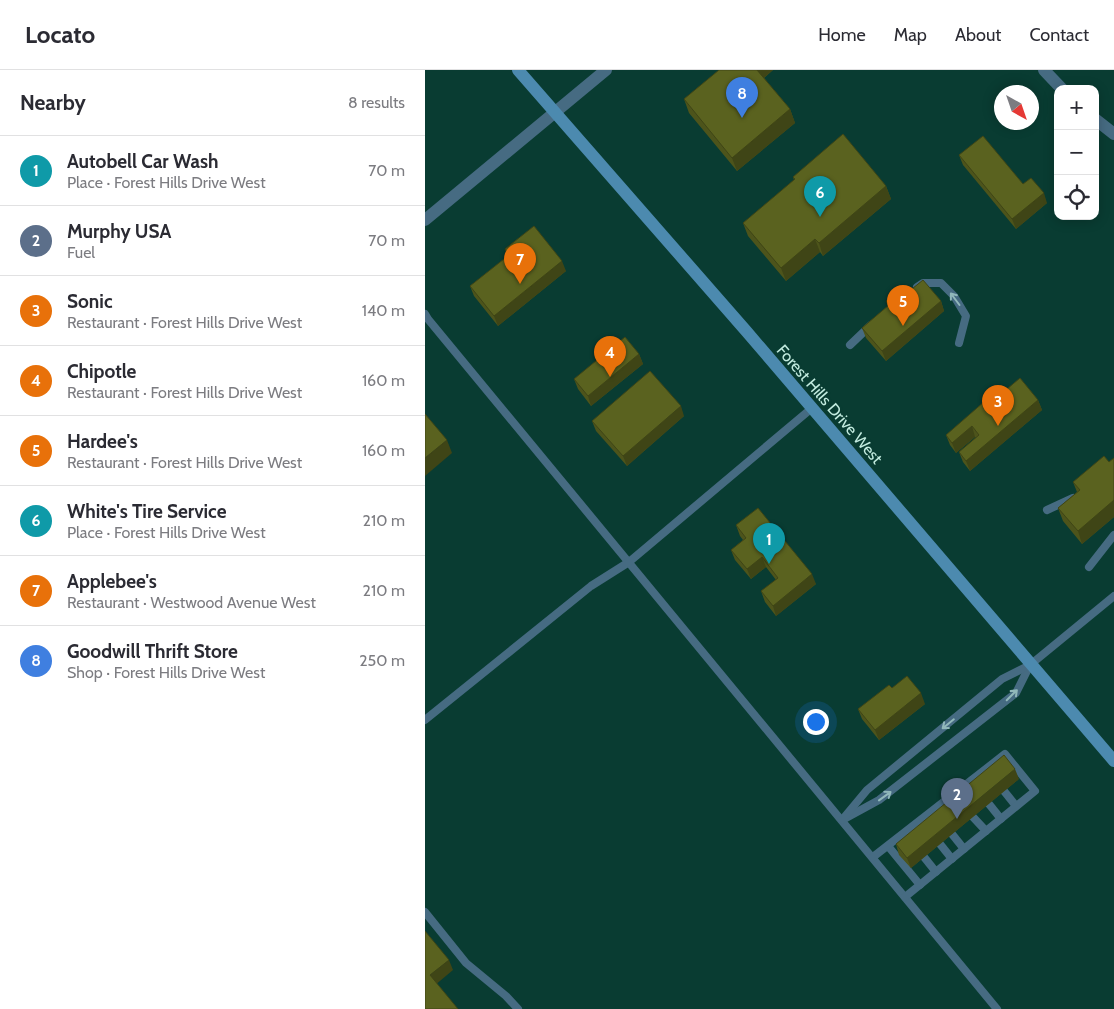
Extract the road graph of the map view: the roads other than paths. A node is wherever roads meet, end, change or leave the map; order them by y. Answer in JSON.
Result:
{"nodes":[{"id":1,"x":518,"y":70,"type":"edge"},
{"id":2,"x":606,"y":70,"type":"edge"},
{"id":3,"x":1044,"y":70,"type":"edge"},
{"id":4,"x":1058,"y":85,"type":"edge"},
{"id":5,"x":555,"y":113,"type":"junction"},
{"id":6,"x":1099,"y":122,"type":"edge"},
{"id":7,"x":1114,"y":134,"type":"edge"},
{"id":8,"x":425,"y":220,"type":"edge"},
{"id":9,"x":910,"y":291,"type":"edge"},
{"id":10,"x":425,"y":314,"type":"edge"},
{"id":11,"x":879,"y":319,"type":"edge"},
{"id":12,"x":959,"y":343,"type":"dead end"},
{"id":13,"x":850,"y":345,"type":"dead end"},
{"id":14,"x":812,"y":408,"type":"junction"},
{"id":15,"x":1078,"y":494,"type":"edge"},
{"id":16,"x":1047,"y":510,"type":"dead end"},
{"id":17,"x":1114,"y":535,"type":"edge"},
{"id":18,"x":629,"y":562,"type":"junction"},
{"id":19,"x":1089,"y":567,"type":"dead end"},
{"id":20,"x":1114,"y":596,"type":"edge"},
{"id":21,"x":1030,"y":664,"type":"junction"},
{"id":22,"x":425,"y":720,"type":"edge"},
{"id":23,"x":1114,"y":761,"type":"edge"},
{"id":24,"x":987,"y":768,"type":"junction"},
{"id":25,"x":993,"y":777,"type":"edge"},
{"id":26,"x":1004,"y":791,"type":"edge"},
{"id":27,"x":989,"y":804,"type":"edge"},
{"id":28,"x":1016,"y":806,"type":"junction"},
{"id":29,"x":973,"y":817,"type":"edge"},
{"id":30,"x":1001,"y":819,"type":"junction"},
{"id":31,"x":842,"y":820,"type":"junction"},
{"id":32,"x":986,"y":831,"type":"junction"},
{"id":33,"x":952,"y":834,"type":"edge"},
{"id":34,"x":940,"y":844,"type":"edge"},
{"id":35,"x":888,"y":846,"type":"junction"},
{"id":36,"x":964,"y":849,"type":"junction"},
{"id":37,"x":873,"y":857,"type":"junction"},
{"id":38,"x":924,"y":857,"type":"edge"},
{"id":39,"x":952,"y":859,"type":"junction"},
{"id":40,"x":936,"y":872,"type":"junction"},
{"id":41,"x":920,"y":885,"type":"junction"},
{"id":42,"x":905,"y":897,"type":"junction"},
{"id":43,"x":425,"y":912,"type":"edge"},
{"id":44,"x":518,"y":1009,"type":"edge"},
{"id":45,"x":997,"y":1009,"type":"edge"}],
"edges":[{"from":1,"to":5,"type":"main road","name":"Forest Hills Drive West"},
{"from":2,"to":5,"type":"street"},
{"from":3,"to":4,"type":"street"},
{"from":5,"to":8,"type":"street"},
{"from":5,"to":14,"type":"main road","name":"Forest Hills Drive West"},
{"from":6,"to":7,"type":"street"},
{"from":12,"to":9,"type":"lane","one_way":true},
{"from":10,"to":18,"type":"lane"},
{"from":11,"to":13,"type":"lane"},
{"from":14,"to":18,"type":"lane"},
{"from":14,"to":21,"type":"main road","name":"Forest Hills Drive West"},
{"from":15,"to":16,"type":"lane"},
{"from":17,"to":19,"type":"lane"},
{"from":18,"to":22,"type":"lane"},
{"from":18,"to":31,"type":"lane"},
{"from":20,"to":21,"type":"lane"},
{"from":21,"to":23,"type":"main road","name":"Forest Hills Drive West"},
{"from":21,"to":31,"type":"lane","one_way":true},
{"from":31,"to":21,"type":"lane","one_way":true},
{"from":24,"to":25,"type":"lane"},
{"from":24,"to":28,"type":"lane"},
{"from":24,"to":35,"type":"lane"},
{"from":26,"to":28,"type":"lane"},
{"from":27,"to":30,"type":"lane"},
{"from":28,"to":30,"type":"lane"},
{"from":29,"to":32,"type":"lane"},
{"from":30,"to":32,"type":"lane"},
{"from":31,"to":37,"type":"lane"},
{"from":32,"to":36,"type":"lane"},
{"from":33,"to":36,"type":"lane"},
{"from":34,"to":39,"type":"lane"},
{"from":35,"to":37,"type":"lane"},
{"from":35,"to":41,"type":"lane"},
{"from":36,"to":39,"type":"lane"},
{"from":37,"to":42,"type":"lane"},
{"from":38,"to":40,"type":"lane"},
{"from":39,"to":40,"type":"lane"},
{"from":40,"to":41,"type":"lane"},
{"from":41,"to":42,"type":"lane"},
{"from":42,"to":45,"type":"lane"},
{"from":43,"to":44,"type":"lane"}]}
